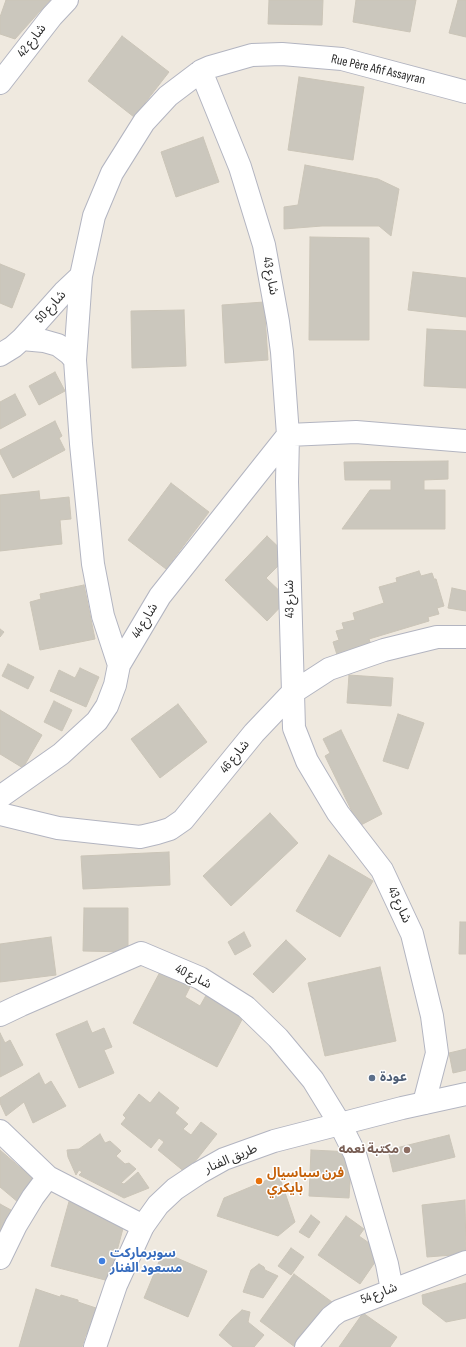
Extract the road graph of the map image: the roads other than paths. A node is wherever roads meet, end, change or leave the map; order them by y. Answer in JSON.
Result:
{"nodes":[{"id":1,"x":67,"y":0,"type":"edge"},
{"id":2,"x":201,"y":71,"type":"junction"},
{"id":3,"x":0,"y":83,"type":"edge"},
{"id":4,"x":466,"y":92,"type":"edge"},
{"id":5,"x":81,"y":276,"type":"junction"},
{"id":6,"x":22,"y":339,"type":"junction"},
{"id":7,"x":0,"y":355,"type":"edge"},
{"id":8,"x":76,"y":360,"type":"junction"},
{"id":9,"x":288,"y":435,"type":"junction"},
{"id":10,"x":466,"y":441,"type":"edge"},
{"id":11,"x":466,"y":637,"type":"edge"},
{"id":12,"x":119,"y":665,"type":"junction"},
{"id":13,"x":292,"y":693,"type":"junction"},
{"id":14,"x":0,"y":797,"type":"edge"},
{"id":15,"x":0,"y":814,"type":"edge"},
{"id":16,"x":0,"y":1016,"type":"edge"},
{"id":17,"x":466,"y":1094,"type":"edge"},
{"id":18,"x":424,"y":1103,"type":"junction"},
{"id":19,"x":340,"y":1124,"type":"junction"},
{"id":20,"x":0,"y":1131,"type":"edge"},
{"id":21,"x":48,"y":1177,"type":"junction"},
{"id":22,"x":143,"y":1226,"type":"junction"},
{"id":23,"x":0,"y":1258,"type":"edge"},
{"id":24,"x":466,"y":1262,"type":"edge"},
{"id":25,"x":392,"y":1290,"type":"junction"},
{"id":26,"x":95,"y":1347,"type":"edge"},
{"id":27,"x":306,"y":1347,"type":"edge"}],
"edges":[{"from":1,"to":3,"type":"street","name":"شارع 42"},
{"from":2,"to":4,"type":"street","name":"Rue Père Afif Assayran"},
{"from":2,"to":5,"type":"street","name":"Rue Père Afif Assayran"},
{"from":2,"to":9,"type":"street","name":"شارع 43"},
{"from":5,"to":6,"type":"street","name":"شارع 50"},
{"from":5,"to":8,"type":"street","name":"Rue Père Afif Assayran"},
{"from":6,"to":7,"type":"street","name":"شارع 50"},
{"from":6,"to":8,"type":"street","name":"شارع 50"},
{"from":8,"to":12,"type":"street","name":"Rue Père Afif Assayran"},
{"from":9,"to":10,"type":"street"},
{"from":9,"to":12,"type":"street","name":"شارع 44"},
{"from":9,"to":13,"type":"street","name":"شارع 43"},
{"from":11,"to":13,"type":"street","name":"شارع 46"},
{"from":12,"to":14,"type":"street","name":"شارع 44"},
{"from":13,"to":15,"type":"street","name":"شارع 46"},
{"from":13,"to":18,"type":"street","name":"شارع 43"},
{"from":16,"to":19,"type":"street","name":"شارع 40"},
{"from":17,"to":18,"type":"street","name":"طريق الفنار"},
{"from":18,"to":19,"type":"street","name":"طريق الفنار"},
{"from":19,"to":22,"type":"street","name":"طريق الفنار"},
{"from":19,"to":25,"type":"street","name":"شارع 40"},
{"from":20,"to":21,"type":"street"},
{"from":21,"to":22,"type":"street"},
{"from":21,"to":23,"type":"street"},
{"from":22,"to":26,"type":"street","name":"طريق الفنار"},
{"from":24,"to":25,"type":"street","name":"شارع 54"},
{"from":25,"to":27,"type":"street","name":"شارع 54"}]}
